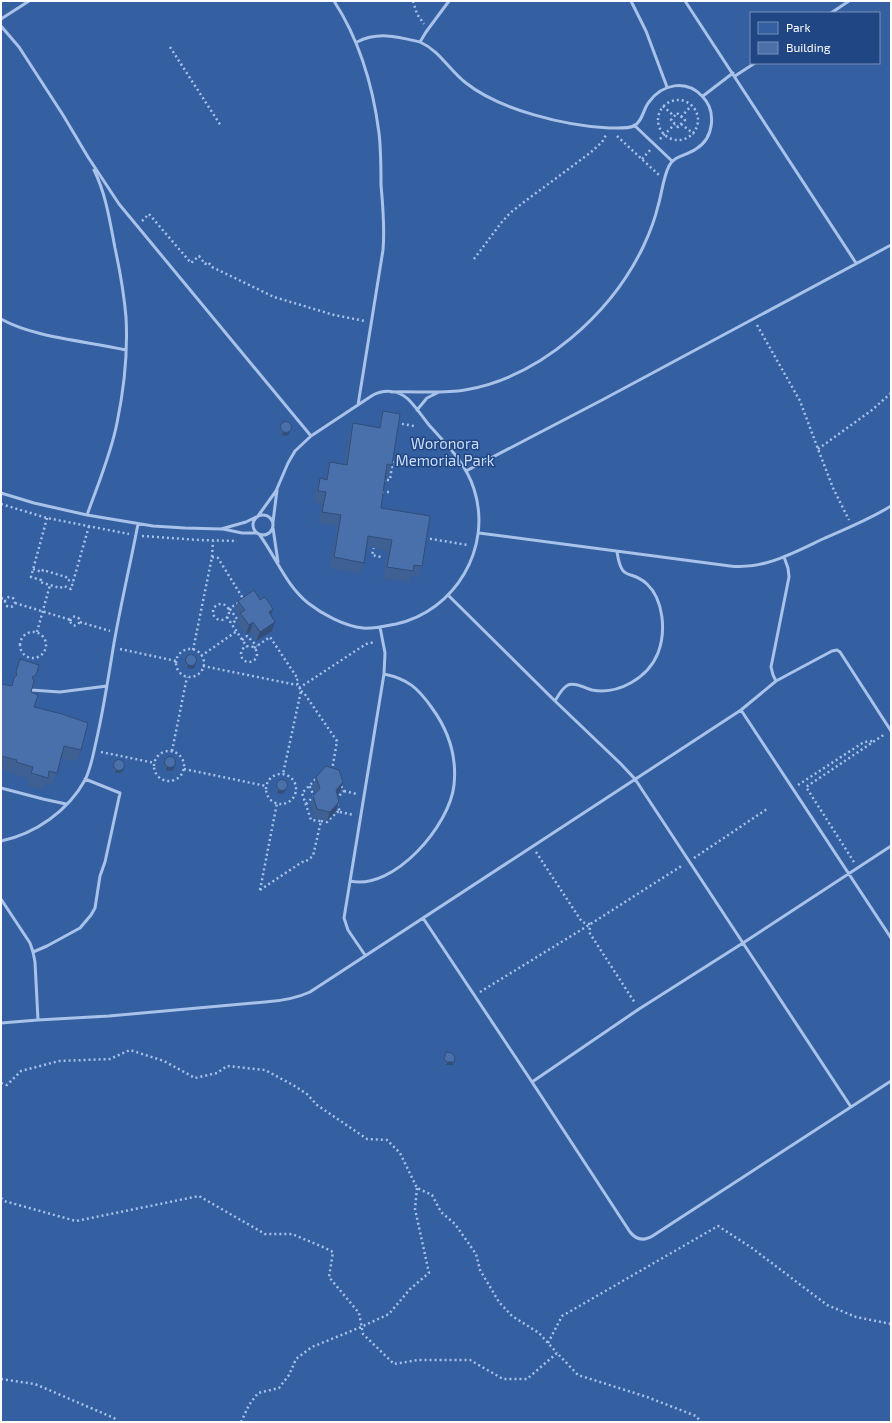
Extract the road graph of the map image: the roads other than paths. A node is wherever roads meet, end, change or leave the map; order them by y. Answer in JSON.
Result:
{"nodes":[{"id":1,"x":29,"y":1,"type":"edge"},
{"id":2,"x":334,"y":1,"type":"edge"},
{"id":3,"x":449,"y":1,"type":"edge"},
{"id":4,"x":631,"y":1,"type":"edge"},
{"id":5,"x":685,"y":1,"type":"edge"},
{"id":6,"x":849,"y":1,"type":"edge"},
{"id":7,"x":832,"y":12,"type":"edge"},
{"id":8,"x":1,"y":19,"type":"edge"},
{"id":9,"x":1,"y":26,"type":"edge"},
{"id":10,"x":357,"y":42,"type":"junction"},
{"id":11,"x":420,"y":42,"type":"junction"},
{"id":12,"x":753,"y":64,"type":"edge"},
{"id":13,"x":734,"y":75,"type":"junction"},
{"id":14,"x":667,"y":87,"type":"junction"},
{"id":15,"x":703,"y":96,"type":"junction"},
{"id":16,"x":634,"y":125,"type":"junction"},
{"id":17,"x":88,"y":158,"type":"junction"},
{"id":18,"x":672,"y":161,"type":"junction"},
{"id":19,"x":891,"y":245,"type":"edge"},
{"id":20,"x":856,"y":263,"type":"junction"},
{"id":21,"x":1,"y":318,"type":"edge"},
{"id":22,"x":126,"y":350,"type":"junction"},
{"id":23,"x":392,"y":392,"type":"junction"},
{"id":24,"x":439,"y":393,"type":"junction"},
{"id":25,"x":358,"y":405,"type":"junction"},
{"id":26,"x":417,"y":410,"type":"junction"},
{"id":27,"x":311,"y":436,"type":"junction"},
{"id":28,"x":466,"y":471,"type":"junction"},
{"id":29,"x":278,"y":486,"type":"junction"},
{"id":30,"x":1,"y":493,"type":"edge"},
{"id":31,"x":891,"y":506,"type":"edge"},
{"id":32,"x":87,"y":515,"type":"junction"},
{"id":33,"x":257,"y":517,"type":"junction"},
{"id":34,"x":138,"y":524,"type":"junction"},
{"id":35,"x":272,"y":525,"type":"junction"},
{"id":36,"x":221,"y":529,"type":"junction"},
{"id":37,"x":479,"y":533,"type":"junction"},
{"id":38,"x":258,"y":534,"type":"junction"},
{"id":39,"x":617,"y":552,"type":"junction"},
{"id":40,"x":784,"y":557,"type":"junction"},
{"id":41,"x":280,"y":567,"type":"junction"},
{"id":42,"x":448,"y":596,"type":"junction"},
{"id":43,"x":380,"y":628,"type":"junction"},
{"id":44,"x":384,"y":674,"type":"junction"},
{"id":45,"x":776,"y":681,"type":"junction"},
{"id":46,"x":107,"y":686,"type":"junction"},
{"id":47,"x":31,"y":690,"type":"edge"},
{"id":48,"x":555,"y":701,"type":"junction"},
{"id":49,"x":741,"y":710,"type":"junction"},
{"id":50,"x":891,"y":730,"type":"edge"},
{"id":51,"x":85,"y":779,"type":"junction"},
{"id":52,"x":635,"y":779,"type":"junction"},
{"id":53,"x":1,"y":788,"type":"edge"},
{"id":54,"x":66,"y":804,"type":"junction"},
{"id":55,"x":1,"y":841,"type":"edge"},
{"id":56,"x":891,"y":846,"type":"edge"},
{"id":57,"x":849,"y":873,"type":"junction"},
{"id":58,"x":350,"y":881,"type":"junction"},
{"id":59,"x":1,"y":899,"type":"edge"},
{"id":60,"x":423,"y":918,"type":"junction"},
{"id":61,"x":891,"y":938,"type":"edge"},
{"id":62,"x":743,"y":943,"type":"junction"},
{"id":63,"x":33,"y":952,"type":"junction"},
{"id":64,"x":365,"y":955,"type":"junction"},
{"id":65,"x":38,"y":1020,"type":"junction"},
{"id":66,"x":1,"y":1023,"type":"edge"},
{"id":67,"x":891,"y":1081,"type":"edge"},
{"id":68,"x":532,"y":1082,"type":"junction"},
{"id":69,"x":851,"y":1107,"type":"junction"}],
"edges":[{"from":1,"to":8,"type":"lane"},
{"from":2,"to":10,"type":"lane"},
{"from":3,"to":11,"type":"lane"},
{"from":4,"to":14,"type":"lane"},
{"from":5,"to":13,"type":"lane"},
{"from":6,"to":7,"type":"lane"},
{"from":9,"to":17,"type":"lane"},
{"from":10,"to":11,"type":"lane"},
{"from":10,"to":25,"type":"lane"},
{"from":11,"to":16,"type":"lane"},
{"from":12,"to":13,"type":"lane"},
{"from":13,"to":15,"type":"lane"},
{"from":13,"to":20,"type":"lane"},
{"from":14,"to":15,"type":"lane"},
{"from":14,"to":16,"type":"lane"},
{"from":15,"to":18,"type":"lane"},
{"from":16,"to":18,"type":"lane"},
{"from":17,"to":22,"type":"lane"},
{"from":17,"to":27,"type":"lane"},
{"from":18,"to":24,"type":"lane"},
{"from":19,"to":20,"type":"lane"},
{"from":20,"to":28,"type":"lane"},
{"from":21,"to":22,"type":"lane"},
{"from":22,"to":32,"type":"lane"},
{"from":23,"to":24,"type":"lane"},
{"from":23,"to":25,"type":"lane"},
{"from":23,"to":26,"type":"lane"},
{"from":24,"to":26,"type":"lane"},
{"from":25,"to":27,"type":"lane"},
{"from":26,"to":28,"type":"lane"},
{"from":27,"to":29,"type":"lane"},
{"from":28,"to":37,"type":"lane"},
{"from":29,"to":33,"type":"lane"},
{"from":29,"to":35,"type":"lane"},
{"from":30,"to":32,"type":"lane"},
{"from":31,"to":40,"type":"lane"},
{"from":32,"to":34,"type":"lane"},
{"from":33,"to":35,"type":"lane"},
{"from":33,"to":36,"type":"lane"},
{"from":33,"to":38,"type":"lane"},
{"from":34,"to":36,"type":"lane"},
{"from":34,"to":46,"type":"lane"},
{"from":35,"to":38,"type":"lane"},
{"from":35,"to":41,"type":"lane"},
{"from":36,"to":38,"type":"lane"},
{"from":37,"to":39,"type":"lane"},
{"from":37,"to":42,"type":"lane"},
{"from":38,"to":41,"type":"lane"},
{"from":39,"to":40,"type":"lane"},
{"from":39,"to":48,"type":"lane"},
{"from":40,"to":45,"type":"lane"},
{"from":41,"to":43,"type":"lane"},
{"from":42,"to":43,"type":"lane"},
{"from":42,"to":48,"type":"lane"},
{"from":43,"to":44,"type":"lane"},
{"from":44,"to":58,"type":"lane"},
{"from":44,"to":58,"type":"lane"},
{"from":45,"to":49,"type":"lane"},
{"from":45,"to":50,"type":"lane"},
{"from":46,"to":47,"type":"lane"},
{"from":46,"to":51,"type":"lane"},
{"from":48,"to":52,"type":"lane"},
{"from":49,"to":52,"type":"lane"},
{"from":49,"to":57,"type":"lane"},
{"from":51,"to":54,"type":"lane"},
{"from":51,"to":63,"type":"lane"},
{"from":52,"to":60,"type":"lane"},
{"from":52,"to":62,"type":"lane"},
{"from":53,"to":54,"type":"lane"},
{"from":54,"to":55,"type":"lane"},
{"from":56,"to":57,"type":"lane"},
{"from":57,"to":61,"type":"lane"},
{"from":57,"to":62,"type":"lane"},
{"from":58,"to":64,"type":"lane"},
{"from":59,"to":63,"type":"lane"},
{"from":60,"to":64,"type":"lane"},
{"from":60,"to":68,"type":"lane"},
{"from":62,"to":68,"type":"lane"},
{"from":62,"to":69,"type":"lane"},
{"from":63,"to":65,"type":"lane"},
{"from":64,"to":65,"type":"lane"},
{"from":65,"to":66,"type":"lane"},
{"from":67,"to":69,"type":"lane"},
{"from":68,"to":69,"type":"lane"}]}
